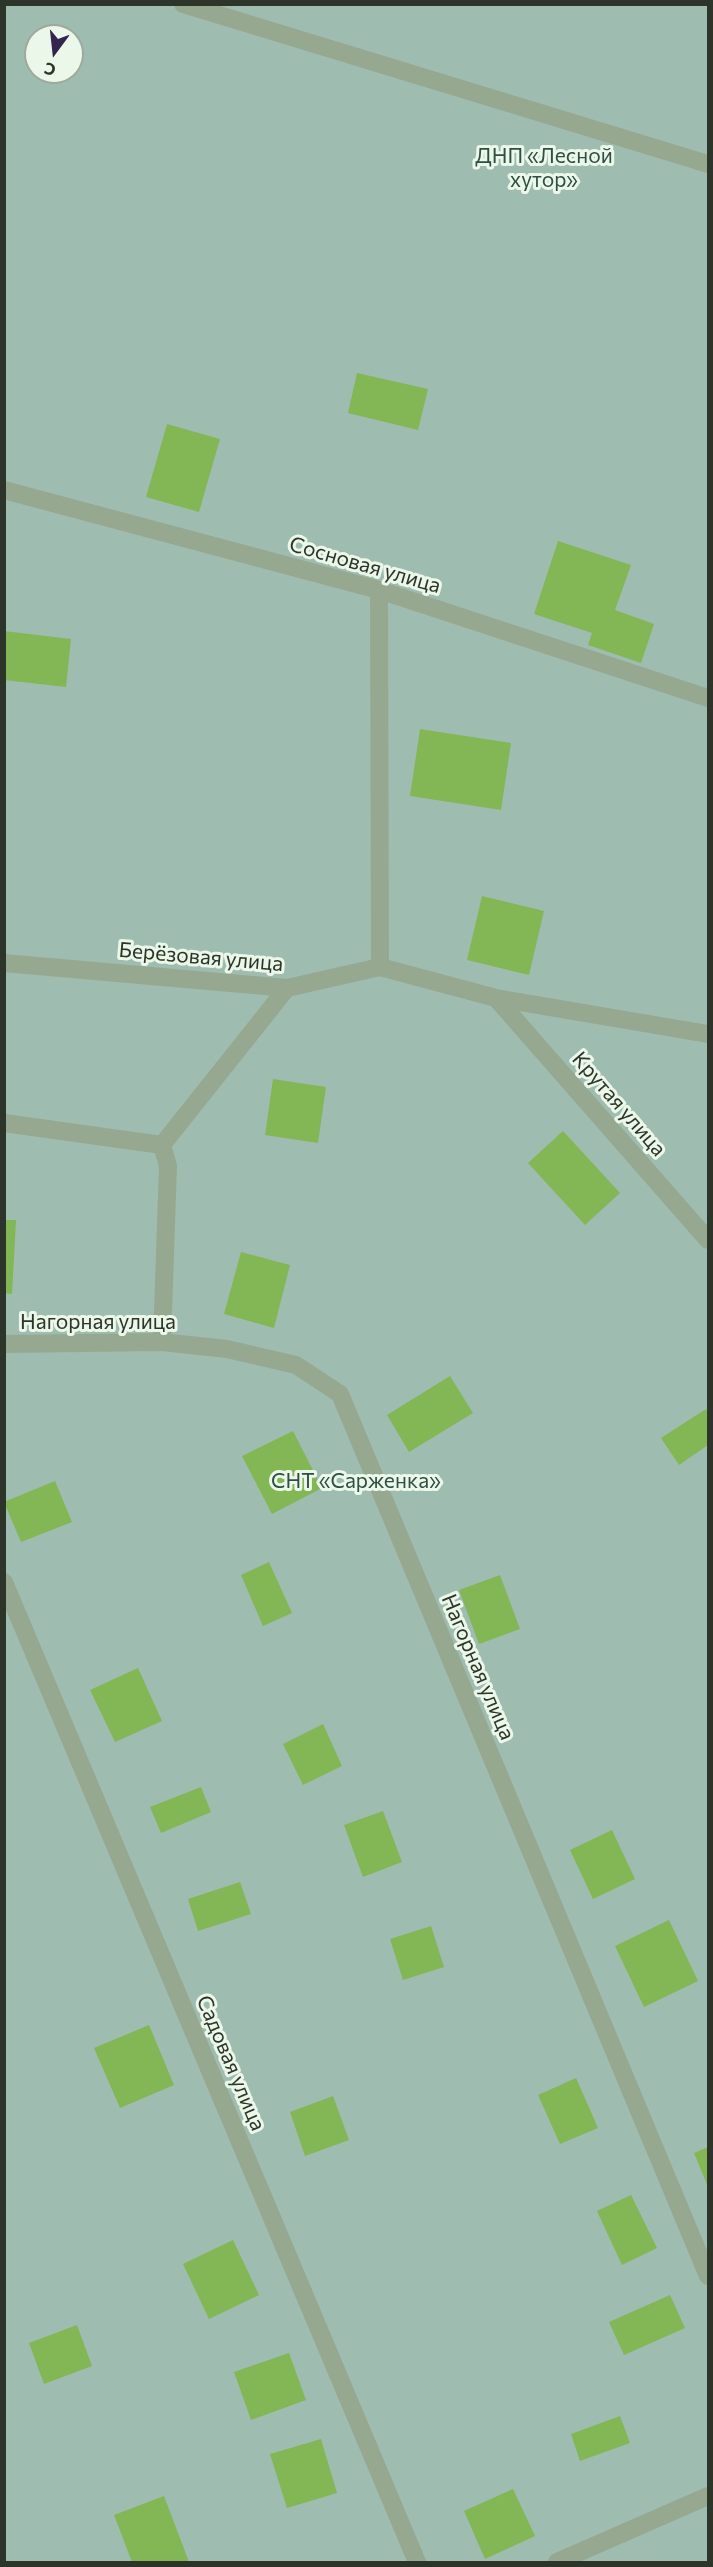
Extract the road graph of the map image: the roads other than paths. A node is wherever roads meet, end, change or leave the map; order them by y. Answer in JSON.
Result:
{"nodes":[{"id":1,"x":183,"y":4,"type":"edge"},
{"id":2,"x":708,"y":164,"type":"edge"},
{"id":3,"x":4,"y":490,"type":"edge"},
{"id":4,"x":379,"y":590,"type":"junction"},
{"id":5,"x":708,"y":698,"type":"edge"},
{"id":6,"x":4,"y":963,"type":"edge"},
{"id":7,"x":380,"y":967,"type":"junction"},
{"id":8,"x":287,"y":988,"type":"junction"},
{"id":9,"x":496,"y":998,"type":"junction"},
{"id":10,"x":708,"y":1034,"type":"edge"},
{"id":11,"x":4,"y":1124,"type":"edge"},
{"id":12,"x":162,"y":1145,"type":"junction"},
{"id":13,"x":708,"y":1240,"type":"edge"},
{"id":14,"x":162,"y":1342,"type":"junction"},
{"id":15,"x":4,"y":1344,"type":"edge"},
{"id":16,"x":4,"y":1581,"type":"edge"},
{"id":17,"x":706,"y":2265,"type":"edge"},
{"id":18,"x":708,"y":2496,"type":"edge"},
{"id":19,"x":417,"y":2562,"type":"edge"},
{"id":20,"x":557,"y":2562,"type":"edge"}],
"edges":[{"from":1,"to":2,"type":"street"},
{"from":3,"to":4,"type":"street","name":"Сосновая улица"},
{"from":4,"to":5,"type":"street","name":"Сосновая улица"},
{"from":4,"to":7,"type":"street"},
{"from":6,"to":8,"type":"street","name":"Берёзовая улица"},
{"from":7,"to":8,"type":"street","name":"Берёзовая улица"},
{"from":7,"to":9,"type":"street","name":"Берёзовая улица"},
{"from":8,"to":12,"type":"street"},
{"from":9,"to":10,"type":"street","name":"Берёзовая улица"},
{"from":9,"to":13,"type":"street","name":"Крутая улица"},
{"from":11,"to":12,"type":"street"},
{"from":12,"to":14,"type":"street"},
{"from":14,"to":15,"type":"street","name":"Нагорная улица"},
{"from":14,"to":17,"type":"street","name":"Нагорная улица"},
{"from":16,"to":19,"type":"street","name":"Садовая улица"},
{"from":18,"to":20,"type":"street"}]}
